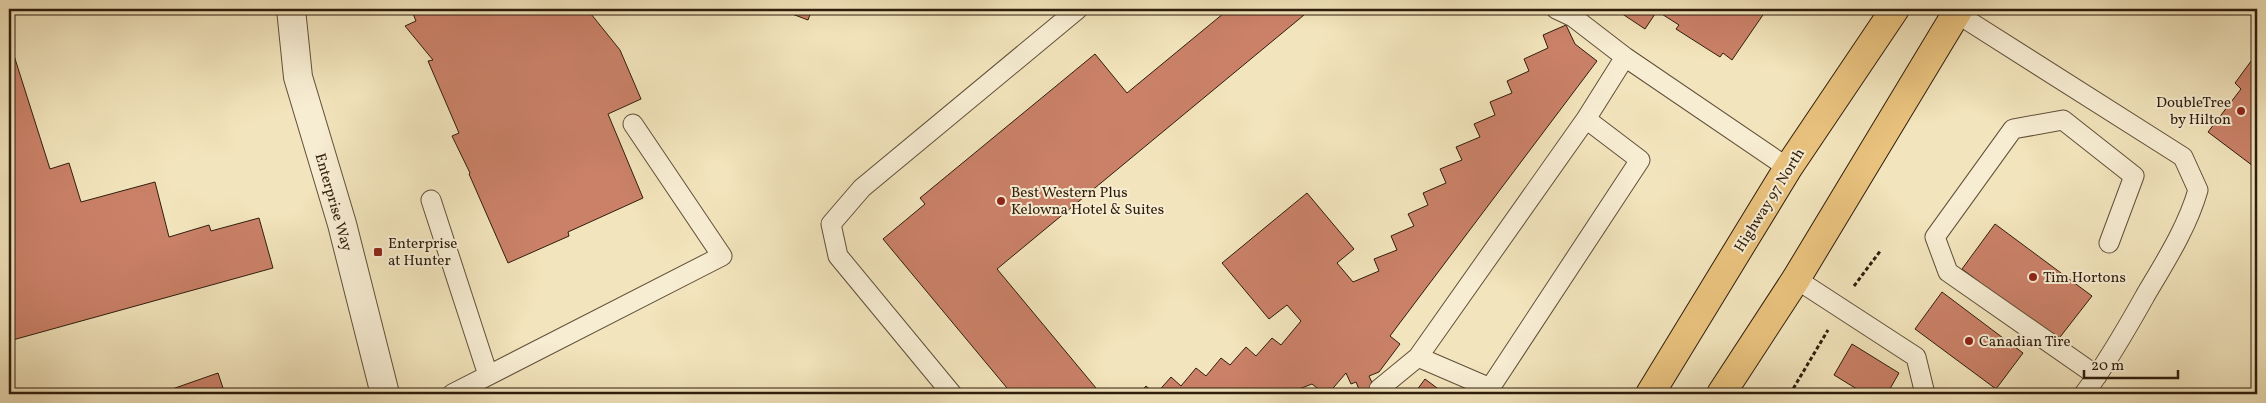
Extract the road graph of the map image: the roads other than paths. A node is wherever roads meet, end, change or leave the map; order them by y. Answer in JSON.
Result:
{"nodes":[{"id":1,"x":291,"y":9,"type":"edge"},
{"id":2,"x":1078,"y":9,"type":"edge"},
{"id":3,"x":1556,"y":9,"type":"edge"},
{"id":4,"x":1895,"y":9,"type":"edge"},
{"id":5,"x":1958,"y":11,"type":"edge"},
{"id":6,"x":1625,"y":57,"type":"junction"},
{"id":7,"x":1586,"y":120,"type":"junction"},
{"id":8,"x":633,"y":124,"type":"dead end"},
{"id":9,"x":1788,"y":168,"type":"junction"},
{"id":10,"x":431,"y":200,"type":"dead end"},
{"id":11,"x":2109,"y":243,"type":"dead end"},
{"id":12,"x":1796,"y":278,"type":"junction"},
{"id":13,"x":1418,"y":357,"type":"junction"},
{"id":14,"x":488,"y":376,"type":"junction"},
{"id":15,"x":2097,"y":376,"type":"junction"},
{"id":16,"x":1378,"y":389,"type":"dead end"},
{"id":17,"x":385,"y":394,"type":"edge"},
{"id":18,"x":452,"y":394,"type":"edge"},
{"id":19,"x":952,"y":394,"type":"edge"},
{"id":20,"x":1650,"y":394,"type":"edge"},
{"id":21,"x":1721,"y":394,"type":"edge"},
{"id":22,"x":1925,"y":394,"type":"edge"},
{"id":23,"x":2084,"y":394,"type":"edge"}],
"edges":[{"from":1,"to":17,"type":"street","name":"Enterprise Way"},
{"from":2,"to":19,"type":"lane"},
{"from":3,"to":6,"type":"lane"},
{"from":4,"to":9,"type":"highway","name":"Highway 97 North"},
{"from":5,"to":12,"type":"highway"},
{"from":5,"to":15,"type":"lane"},
{"from":6,"to":7,"type":"lane"},
{"from":6,"to":9,"type":"lane"},
{"from":7,"to":13,"type":"lane"},
{"from":7,"to":13,"type":"lane"},
{"from":8,"to":14,"type":"lane"},
{"from":9,"to":20,"type":"highway","name":"Highway 97 North"},
{"from":10,"to":14,"type":"lane"},
{"from":11,"to":15,"type":"lane"},
{"from":12,"to":21,"type":"highway"},
{"from":12,"to":22,"type":"lane"},
{"from":13,"to":16,"type":"lane"},
{"from":14,"to":18,"type":"lane"},
{"from":15,"to":23,"type":"lane"}]}
